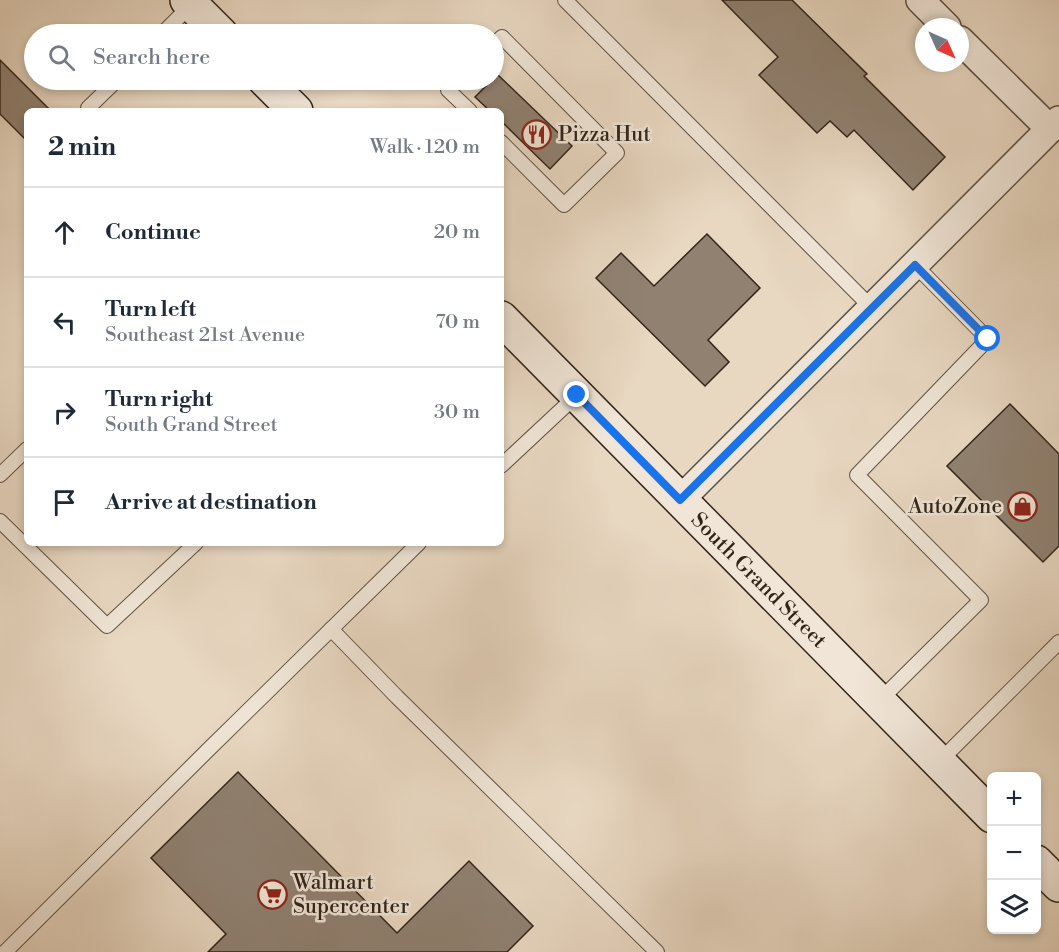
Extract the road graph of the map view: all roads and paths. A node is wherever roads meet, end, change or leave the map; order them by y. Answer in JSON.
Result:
{"nodes":[{"id":1,"x":565,"y":0,"type":"edge"},
{"id":2,"x":920,"y":0,"type":"edge"},
{"id":3,"x":189,"y":2,"type":"edge"},
{"id":4,"x":938,"y":18,"type":"edge"},
{"id":5,"x":170,"y":24,"type":"edge"},
{"id":6,"x":211,"y":24,"type":"edge"},
{"id":7,"x":504,"y":39,"type":"edge"},
{"id":8,"x":969,"y":47,"type":"edge"},
{"id":9,"x":107,"y":90,"type":"edge"},
{"id":10,"x":275,"y":90,"type":"edge"},
{"id":11,"x":448,"y":90,"type":"edge"},
{"id":12,"x":88,"y":108,"type":"dead end"},
{"id":13,"x":293,"y":108,"type":"edge"},
{"id":14,"x":467,"y":108,"type":"edge"},
{"id":15,"x":1054,"y":125,"type":"edge"},
{"id":16,"x":504,"y":145,"type":"edge"},
{"id":17,"x":915,"y":265,"type":"junction"},
{"id":18,"x":872,"y":308,"type":"junction"},
{"id":19,"x":504,"y":321,"type":"edge"},
{"id":20,"x":577,"y":395,"type":"junction"},
{"id":21,"x":24,"y":452,"type":"edge"},
{"id":22,"x":504,"y":463,"type":"edge"},
{"id":23,"x":0,"y":475,"type":"edge"},
{"id":24,"x":680,"y":500,"type":"junction"},
{"id":25,"x":0,"y":521,"type":"edge"},
{"id":26,"x":24,"y":545,"type":"edge"},
{"id":27,"x":25,"y":546,"type":"edge"},
{"id":28,"x":193,"y":546,"type":"edge"},
{"id":29,"x":416,"y":546,"type":"edge"},
{"id":30,"x":331,"y":629,"type":"junction"},
{"id":31,"x":1059,"y":642,"type":"edge"},
{"id":32,"x":879,"y":701,"type":"junction"},
{"id":33,"x":939,"y":762,"type":"junction"},
{"id":34,"x":987,"y":811,"type":"edge"},
{"id":35,"x":1041,"y":867,"type":"edge"},
{"id":36,"x":1059,"y":885,"type":"edge"},
{"id":37,"x":5,"y":952,"type":"edge"},
{"id":38,"x":657,"y":952,"type":"edge"}],
"edges":[{"from":1,"to":18,"type":"lane"},
{"from":2,"to":4,"type":"street"},
{"from":3,"to":5,"type":"lane"},
{"from":3,"to":6,"type":"main road"},
{"from":7,"to":16,"type":"lane"},
{"from":8,"to":15,"type":"street"},
{"from":9,"to":12,"type":"lane"},
{"from":10,"to":13,"type":"main road"},
{"from":11,"to":14,"type":"lane"},
{"from":15,"to":17,"type":"street"},
{"from":17,"to":18,"type":"street"},
{"from":17,"to":32,"type":"lane"},
{"from":18,"to":24,"type":"street"},
{"from":19,"to":20,"type":"main road","name":"South Grand Street"},
{"from":20,"to":22,"type":"lane"},
{"from":20,"to":24,"type":"main road","name":"South Grand Street"},
{"from":21,"to":23,"type":"lane"},
{"from":24,"to":32,"type":"main road","name":"South Grand Street"},
{"from":25,"to":26,"type":"lane"},
{"from":27,"to":28,"type":"lane"},
{"from":29,"to":30,"type":"lane"},
{"from":30,"to":37,"type":"lane"},
{"from":30,"to":38,"type":"lane"},
{"from":31,"to":33,"type":"lane"},
{"from":32,"to":33,"type":"main road","name":"South Grand Street"},
{"from":33,"to":34,"type":"main road","name":"South Grand Street"},
{"from":35,"to":36,"type":"main road"}]}
